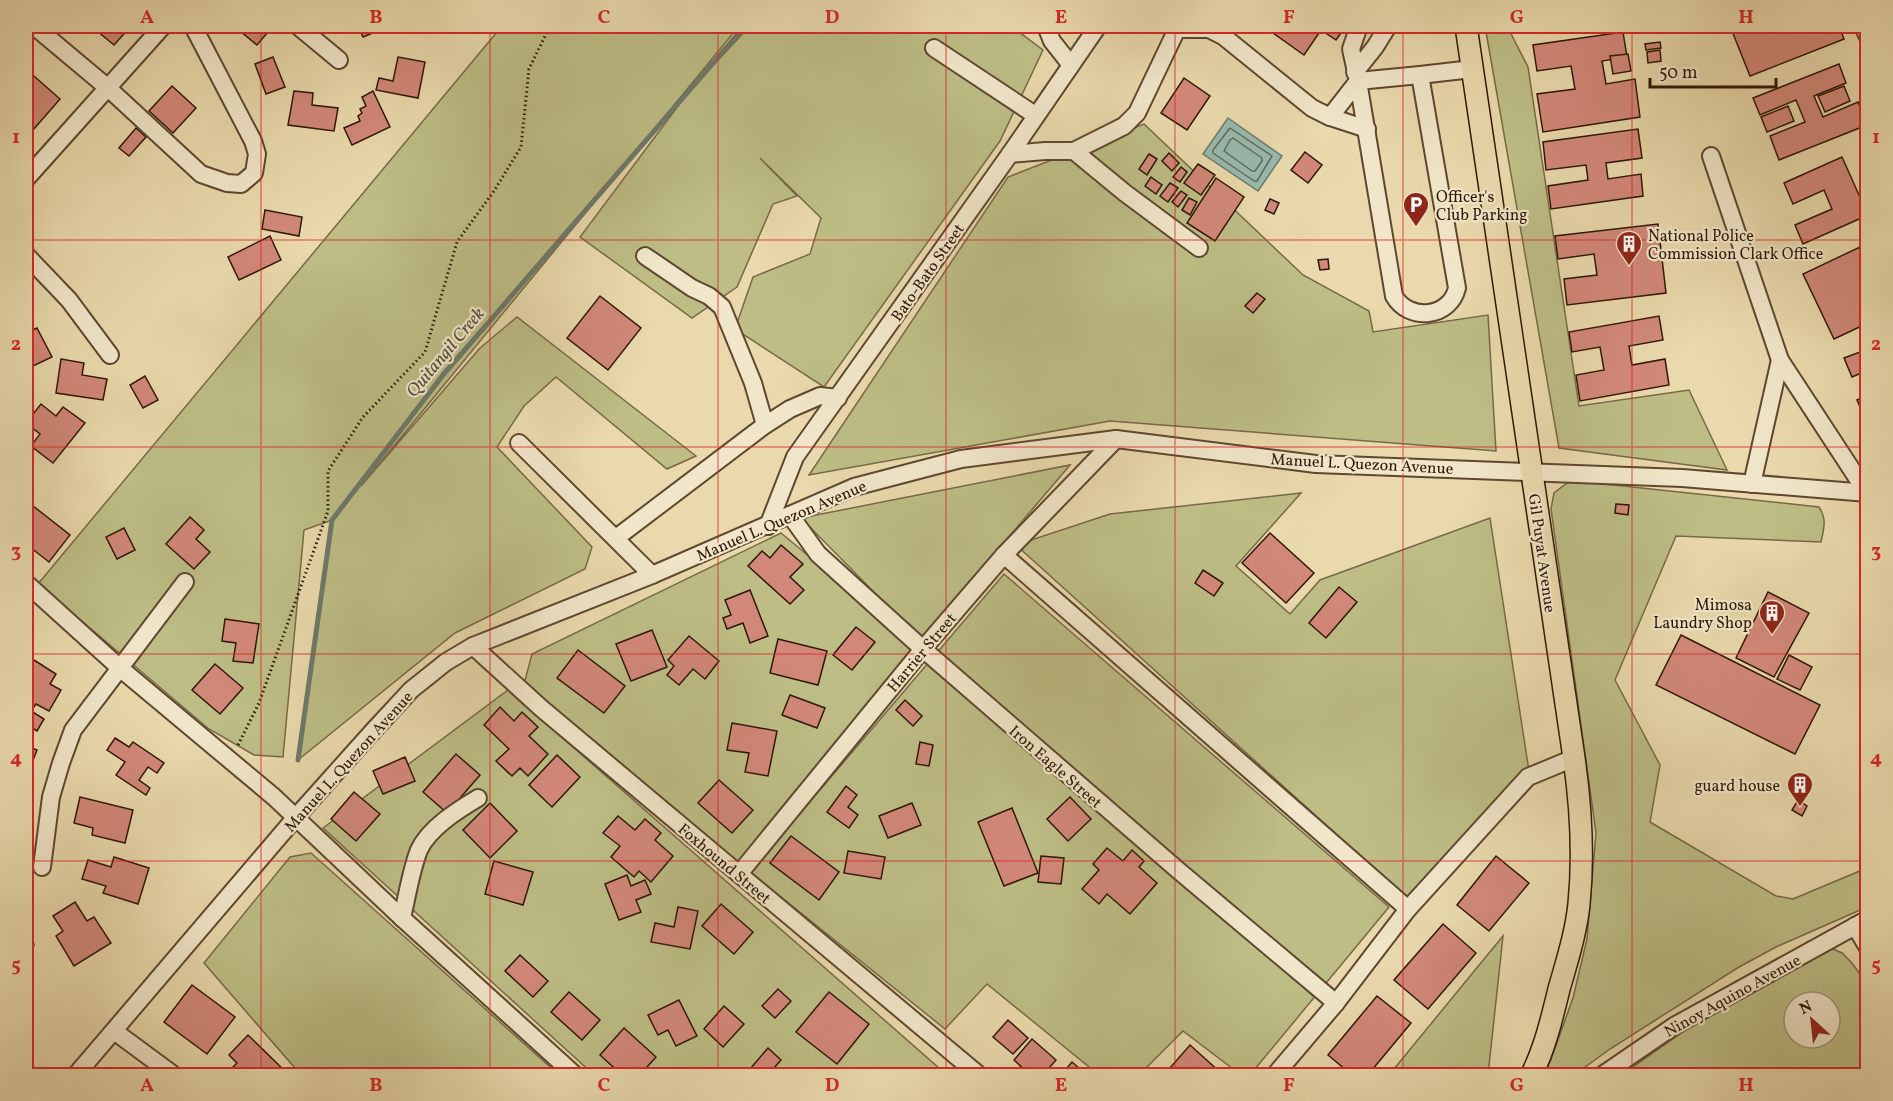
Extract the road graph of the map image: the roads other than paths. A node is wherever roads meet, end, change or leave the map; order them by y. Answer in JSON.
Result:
{"nodes":[{"id":1,"x":34,"y":26,"type":"edge"},
{"id":2,"x":163,"y":26,"type":"edge"},
{"id":3,"x":193,"y":26,"type":"edge"},
{"id":4,"x":298,"y":26,"type":"edge"},
{"id":5,"x":1046,"y":26,"type":"edge"},
{"id":6,"x":1098,"y":26,"type":"edge"},
{"id":7,"x":1359,"y":26,"type":"edge"},
{"id":8,"x":1388,"y":26,"type":"edge"},
{"id":9,"x":1466,"y":26,"type":"edge"},
{"id":10,"x":1863,"y":26,"type":"edge"},
{"id":11,"x":1177,"y":27,"type":"edge"},
{"id":12,"x":1868,"y":37,"type":"edge"},
{"id":13,"x":934,"y":48,"type":"dead end"},
{"id":14,"x":339,"y":60,"type":"dead end"},
{"id":15,"x":1071,"y":65,"type":"junction"},
{"id":16,"x":1472,"y":69,"type":"junction"},
{"id":17,"x":1420,"y":75,"type":"junction"},
{"id":18,"x":1356,"y":76,"type":"junction"},
{"id":19,"x":108,"y":88,"type":"junction"},
{"id":20,"x":1035,"y":115,"type":"junction"},
{"id":21,"x":1330,"y":117,"type":"junction"},
{"id":22,"x":1367,"y":129,"type":"junction"},
{"id":23,"x":1074,"y":151,"type":"junction"},
{"id":24,"x":1010,"y":154,"type":"junction"},
{"id":25,"x":1711,"y":156,"type":"dead end"},
{"id":26,"x":26,"y":179,"type":"edge"},
{"id":27,"x":1199,"y":248,"type":"dead end"},
{"id":28,"x":26,"y":255,"type":"edge"},
{"id":29,"x":645,"y":256,"type":"dead end"},
{"id":30,"x":110,"y":355,"type":"dead end"},
{"id":31,"x":1780,"y":360,"type":"junction"},
{"id":32,"x":838,"y":398,"type":"junction"},
{"id":33,"x":765,"y":425,"type":"junction"},
{"id":34,"x":1116,"y":440,"type":"junction"},
{"id":35,"x":519,"y":443,"type":"dead end"},
{"id":36,"x":1532,"y":471,"type":"junction"},
{"id":37,"x":1752,"y":484,"type":"junction"},
{"id":38,"x":1868,"y":493,"type":"edge"},
{"id":39,"x":790,"y":515,"type":"junction"},
{"id":40,"x":768,"y":525,"type":"junction"},
{"id":41,"x":616,"y":538,"type":"junction"},
{"id":42,"x":1004,"y":555,"type":"junction"},
{"id":43,"x":652,"y":575,"type":"junction"},
{"id":44,"x":185,"y":582,"type":"dead end"},
{"id":45,"x":26,"y":583,"type":"edge"},
{"id":46,"x":473,"y":646,"type":"junction"},
{"id":47,"x":923,"y":649,"type":"junction"},
{"id":48,"x":122,"y":669,"type":"junction"},
{"id":49,"x":1574,"y":758,"type":"junction"},
{"id":50,"x":478,"y":798,"type":"dead end"},
{"id":51,"x":296,"y":817,"type":"junction"},
{"id":52,"x":42,"y":867,"type":"dead end"},
{"id":53,"x":739,"y":874,"type":"junction"},
{"id":54,"x":1408,"y":909,"type":"junction"},
{"id":55,"x":402,"y":918,"type":"junction"},
{"id":56,"x":1861,"y":923,"type":"edge"},
{"id":57,"x":1868,"y":948,"type":"edge"},
{"id":58,"x":1336,"y":1003,"type":"junction"},
{"id":59,"x":114,"y":1031,"type":"junction"},
{"id":60,"x":75,"y":1076,"type":"edge"},
{"id":61,"x":175,"y":1076,"type":"edge"},
{"id":62,"x":576,"y":1076,"type":"edge"},
{"id":63,"x":980,"y":1076,"type":"edge"},
{"id":64,"x":1274,"y":1076,"type":"edge"},
{"id":65,"x":1531,"y":1076,"type":"edge"},
{"id":66,"x":1601,"y":1076,"type":"edge"}],
"edges":[{"from":1,"to":19,"type":"street"},
{"from":2,"to":19,"type":"street"},
{"from":3,"to":19,"type":"street"},
{"from":4,"to":14,"type":"street"},
{"from":5,"to":15,"type":"street"},
{"from":6,"to":15,"type":"street","name":"Bato-Bato Street"},
{"from":7,"to":18,"type":"street"},
{"from":8,"to":18,"type":"street"},
{"from":9,"to":16,"type":"main road","name":"Gil Puyat Avenue"},
{"from":10,"to":12,"type":"street"},
{"from":11,"to":21,"type":"street"},
{"from":11,"to":23,"type":"street"},
{"from":13,"to":20,"type":"street"},
{"from":15,"to":20,"type":"street","name":"Bato-Bato Street"},
{"from":16,"to":17,"type":"street"},
{"from":16,"to":36,"type":"main road","name":"Gil Puyat Avenue"},
{"from":17,"to":18,"type":"street"},
{"from":17,"to":22,"type":"street"},
{"from":18,"to":21,"type":"street"},
{"from":18,"to":22,"type":"street"},
{"from":19,"to":26,"type":"street"},
{"from":20,"to":24,"type":"street","name":"Bato-Bato Street"},
{"from":21,"to":22,"type":"street"},
{"from":23,"to":24,"type":"street"},
{"from":23,"to":27,"type":"street"},
{"from":24,"to":32,"type":"street","name":"Bato-Bato Street"},
{"from":25,"to":31,"type":"street"},
{"from":28,"to":30,"type":"street"},
{"from":29,"to":33,"type":"street"},
{"from":31,"to":37,"type":"street"},
{"from":31,"to":38,"type":"street"},
{"from":32,"to":33,"type":"street"},
{"from":32,"to":40,"type":"street","name":"Bato-Bato Street"},
{"from":33,"to":41,"type":"street"},
{"from":34,"to":36,"type":"street","name":"Manuel L. Quezon Avenue"},
{"from":34,"to":39,"type":"street","name":"Manuel L. Quezon Avenue"},
{"from":34,"to":42,"type":"street","name":"Harrier Street"},
{"from":35,"to":41,"type":"street"},
{"from":36,"to":37,"type":"street","name":"Manuel L. Quezon Avenue"},
{"from":36,"to":49,"type":"main road","name":"Gil Puyat Avenue"},
{"from":37,"to":38,"type":"street","name":"Manuel L. Quezon Avenue"},
{"from":39,"to":40,"type":"street","name":"Manuel L. Quezon Avenue"},
{"from":39,"to":47,"type":"street","name":"Iron Eagle Street"},
{"from":40,"to":43,"type":"street","name":"Manuel L. Quezon Avenue"},
{"from":41,"to":43,"type":"street"},
{"from":42,"to":47,"type":"street","name":"Harrier Street"},
{"from":42,"to":54,"type":"street"},
{"from":43,"to":46,"type":"street","name":"Manuel L. Quezon Avenue"},
{"from":44,"to":48,"type":"street"},
{"from":45,"to":48,"type":"street"},
{"from":46,"to":51,"type":"street","name":"Manuel L. Quezon Avenue"},
{"from":46,"to":53,"type":"street","name":"Foxhound Street"},
{"from":47,"to":53,"type":"street","name":"Harrier Street"},
{"from":47,"to":58,"type":"street","name":"Iron Eagle Street"},
{"from":48,"to":51,"type":"street"},
{"from":48,"to":52,"type":"street"},
{"from":49,"to":54,"type":"street"},
{"from":49,"to":65,"type":"main road","name":"Gil Puyat Avenue"},
{"from":50,"to":55,"type":"street"},
{"from":51,"to":55,"type":"street"},
{"from":51,"to":59,"type":"street","name":"Manuel L. Quezon Avenue"},
{"from":53,"to":63,"type":"street","name":"Foxhound Street"},
{"from":54,"to":58,"type":"street"},
{"from":55,"to":62,"type":"street"},
{"from":56,"to":57,"type":"street"},
{"from":56,"to":66,"type":"street","name":"Ninoy Aquino Avenue"},
{"from":58,"to":64,"type":"street"},
{"from":59,"to":60,"type":"street","name":"Manuel L. Quezon Avenue"},
{"from":59,"to":61,"type":"street"}]}
